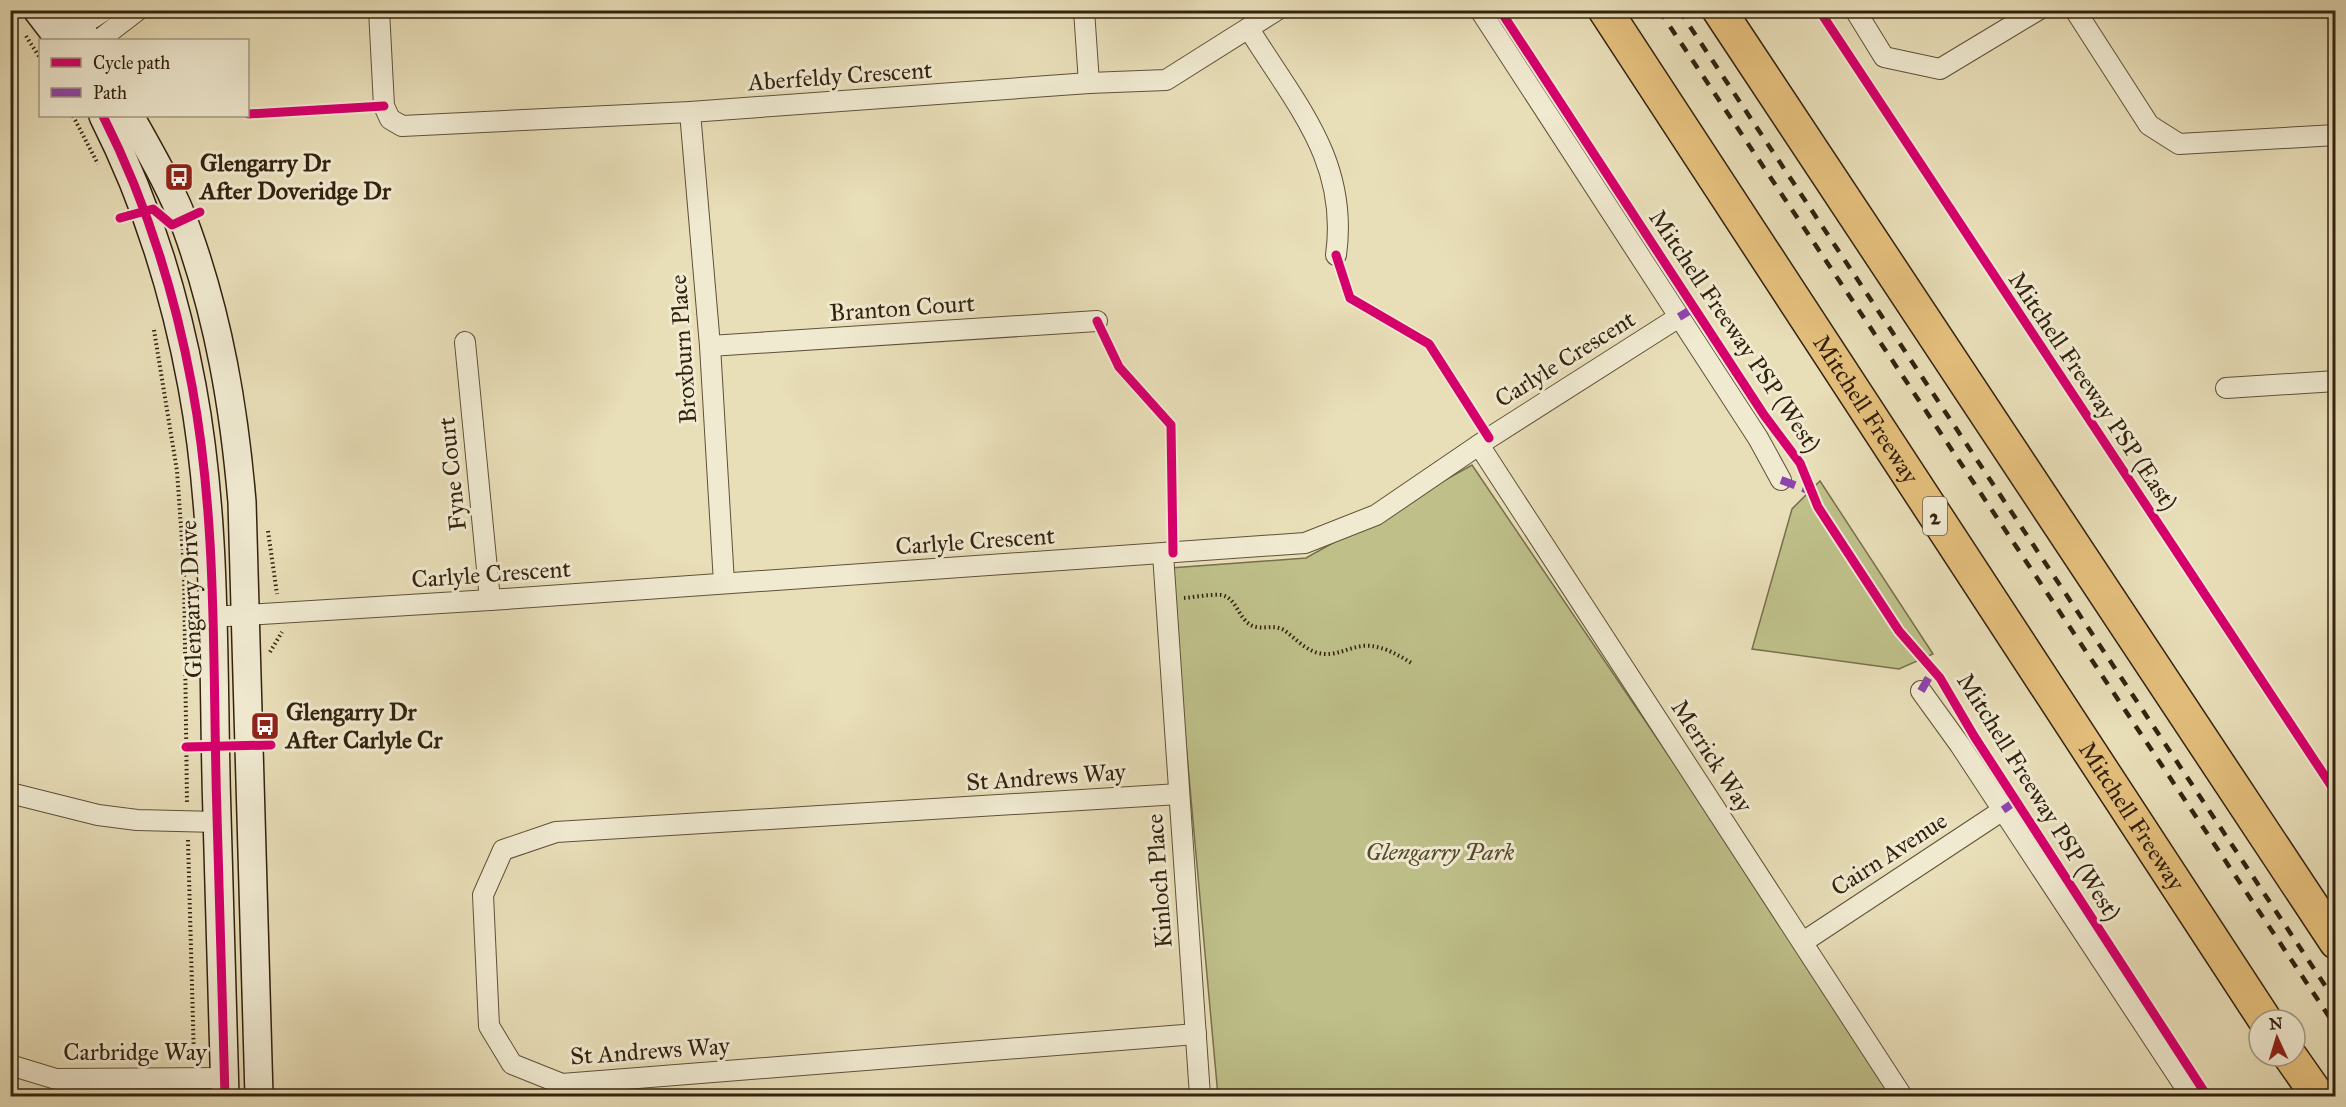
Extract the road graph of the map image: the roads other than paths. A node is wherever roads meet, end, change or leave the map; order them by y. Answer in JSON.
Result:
{"nodes":[{"id":1,"x":37,"y":10,"type":"edge"},
{"id":2,"x":105,"y":10,"type":"edge"},
{"id":3,"x":138,"y":10,"type":"edge"},
{"id":4,"x":379,"y":10,"type":"edge"},
{"id":5,"x":1084,"y":10,"type":"edge"},
{"id":6,"x":1276,"y":10,"type":"edge"},
{"id":7,"x":1480,"y":10,"type":"edge"},
{"id":8,"x":1605,"y":10,"type":"edge"},
{"id":9,"x":1719,"y":10,"type":"edge"},
{"id":10,"x":1855,"y":10,"type":"edge"},
{"id":11,"x":2038,"y":10,"type":"edge"},
{"id":12,"x":2075,"y":10,"type":"edge"},
{"id":13,"x":1249,"y":29,"type":"junction"},
{"id":14,"x":75,"y":33,"type":"edge"},
{"id":15,"x":1089,"y":83,"type":"junction"},
{"id":16,"x":690,"y":112,"type":"junction"},
{"id":17,"x":103,"y":117,"type":"edge"},
{"id":18,"x":131,"y":117,"type":"edge"},
{"id":19,"x":2336,"y":135,"type":"edge"},
{"id":20,"x":1336,"y":255,"type":"dead end"},
{"id":21,"x":1679,"y":317,"type":"junction"},
{"id":22,"x":1097,"y":321,"type":"dead end"},
{"id":23,"x":465,"y":342,"type":"dead end"},
{"id":24,"x":710,"y":346,"type":"junction"},
{"id":25,"x":2336,"y":381,"type":"edge"},
{"id":26,"x":2226,"y":388,"type":"dead end"},
{"id":27,"x":1479,"y":445,"type":"junction"},
{"id":28,"x":1781,"y":480,"type":"dead end"},
{"id":29,"x":1163,"y":554,"type":"junction"},
{"id":30,"x":724,"y":583,"type":"junction"},
{"id":31,"x":490,"y":600,"type":"junction"},
{"id":32,"x":245,"y":616,"type":"junction"},
{"id":33,"x":212,"y":617,"type":"junction"},
{"id":34,"x":1922,"y":691,"type":"dead end"},
{"id":35,"x":10,"y":793,"type":"edge"},
{"id":36,"x":1179,"y":794,"type":"junction"},
{"id":37,"x":2003,"y":810,"type":"junction"},
{"id":38,"x":217,"y":822,"type":"junction"},
{"id":39,"x":1803,"y":942,"type":"junction"},
{"id":40,"x":2336,"y":942,"type":"edge"},
{"id":41,"x":2257,"y":1008,"type":"edge"},
{"id":42,"x":1196,"y":1034,"type":"junction"},
{"id":43,"x":10,"y":1065,"type":"edge"},
{"id":44,"x":2298,"y":1068,"type":"edge"},
{"id":45,"x":225,"y":1087,"type":"edge"},
{"id":46,"x":260,"y":1096,"type":"edge"},
{"id":47,"x":1200,"y":1096,"type":"edge"},
{"id":48,"x":1902,"y":1096,"type":"edge"},
{"id":49,"x":2191,"y":1096,"type":"edge"},
{"id":50,"x":2318,"y":1096,"type":"edge"}],
"edges":[{"from":1,"to":14,"type":"main road"},
{"from":2,"to":14,"type":"street"},
{"from":3,"to":14,"type":"street"},
{"from":4,"to":16,"type":"street","name":"Aberfeldy Crescent"},
{"from":5,"to":15,"type":"street"},
{"from":6,"to":13,"type":"street","name":"Aberfeldy Crescent"},
{"from":7,"to":21,"type":"street"},
{"from":8,"to":41,"type":"highway","name":"Mitchell Freeway","number":"2"},
{"from":9,"to":40,"type":"highway"},
{"from":10,"to":11,"type":"street"},
{"from":12,"to":19,"type":"street"},
{"from":13,"to":15,"type":"street","name":"Aberfeldy Crescent"},
{"from":13,"to":20,"type":"street"},
{"from":15,"to":16,"type":"street","name":"Aberfeldy Crescent"},
{"from":16,"to":24,"type":"street","name":"Broxburn Place"},
{"from":17,"to":33,"type":"main road","name":"Glengarry Drive"},
{"from":18,"to":32,"type":"main road"},
{"from":21,"to":27,"type":"street","name":"Carlyle Crescent"},
{"from":21,"to":28,"type":"street"},
{"from":22,"to":24,"type":"street","name":"Branton Court"},
{"from":23,"to":31,"type":"street","name":"Fyne Court"},
{"from":24,"to":30,"type":"street","name":"Broxburn Place"},
{"from":25,"to":26,"type":"street"},
{"from":27,"to":29,"type":"street","name":"Carlyle Crescent"},
{"from":27,"to":39,"type":"street","name":"Merrick Way"},
{"from":29,"to":30,"type":"street","name":"Carlyle Crescent"},
{"from":29,"to":36,"type":"street","name":"Kinloch Place"},
{"from":30,"to":31,"type":"street","name":"Carlyle Crescent"},
{"from":31,"to":32,"type":"street","name":"Carlyle Crescent"},
{"from":32,"to":33,"type":"street","name":"Carlyle Crescent"},
{"from":32,"to":46,"type":"main road"},
{"from":33,"to":38,"type":"main road","name":"Glengarry Drive"},
{"from":34,"to":37,"type":"street"},
{"from":35,"to":38,"type":"street"},
{"from":36,"to":42,"type":"street","name":"Kinloch Place"},
{"from":36,"to":42,"type":"street","name":"St Andrews Way"},
{"from":37,"to":39,"type":"street","name":"Cairn Avenue"},
{"from":37,"to":49,"type":"street"},
{"from":38,"to":45,"type":"main road","name":"Glengarry Drive"},
{"from":39,"to":48,"type":"street","name":"Merrick Way"},
{"from":42,"to":47,"type":"street","name":"Kinloch Place"},
{"from":43,"to":45,"type":"street","name":"Carbridge Way"},
{"from":44,"to":50,"type":"highway"}]}
